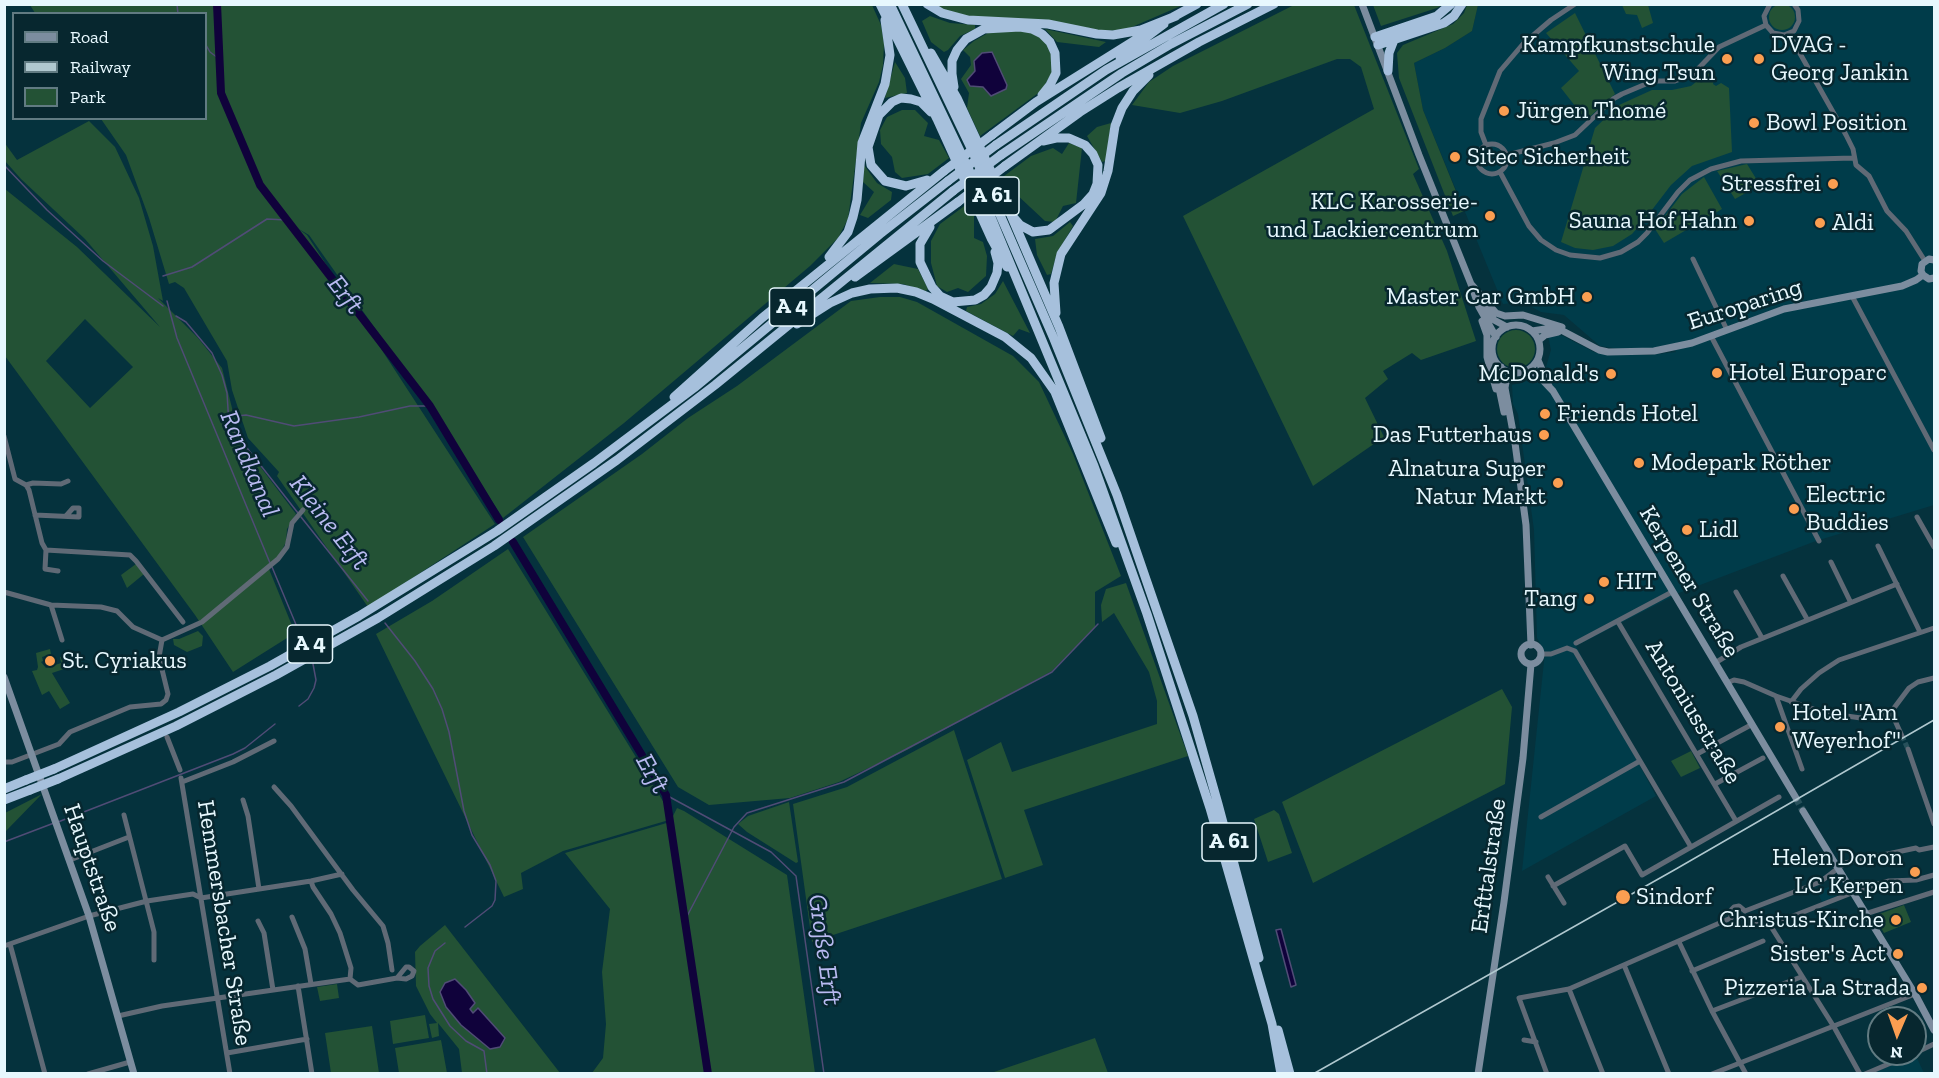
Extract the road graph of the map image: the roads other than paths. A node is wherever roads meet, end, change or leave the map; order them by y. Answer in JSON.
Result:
{"nodes":[{"id":1,"x":927,"y":4,"type":"edge"},
{"id":2,"x":1197,"y":4,"type":"edge"},
{"id":3,"x":1224,"y":4,"type":"edge"},
{"id":4,"x":1248,"y":4,"type":"edge"},
{"id":5,"x":1274,"y":4,"type":"edge"},
{"id":6,"x":1362,"y":4,"type":"edge"},
{"id":7,"x":1451,"y":4,"type":"edge"},
{"id":8,"x":1462,"y":4,"type":"edge"},
{"id":9,"x":1575,"y":4,"type":"edge"},
{"id":10,"x":1770,"y":4,"type":"edge"},
{"id":11,"x":1795,"y":5,"type":"edge"},
{"id":12,"x":884,"y":6,"type":"edge"},
{"id":13,"x":904,"y":9,"type":"edge"},
{"id":14,"x":1176,"y":16,"type":"junction"},
{"id":15,"x":1766,"y":26,"type":"junction"},
{"id":16,"x":1789,"y":34,"type":"junction"},
{"id":17,"x":1394,"y":40,"type":"junction"},
{"id":18,"x":1376,"y":41,"type":"junction"},
{"id":19,"x":1163,"y":63,"type":"junction"},
{"id":20,"x":1106,"y":70,"type":"junction"},
{"id":21,"x":1388,"y":70,"type":"junction"},
{"id":22,"x":957,"y":98,"type":"junction"},
{"id":23,"x":1036,"y":102,"type":"junction"},
{"id":24,"x":937,"y":118,"type":"junction"},
{"id":25,"x":1037,"y":143,"type":"junction"},
{"id":26,"x":1486,"y":145,"type":"junction"},
{"id":27,"x":1507,"y":155,"type":"junction"},
{"id":28,"x":1853,"y":158,"type":"junction"},
{"id":29,"x":1500,"y":172,"type":"junction"},
{"id":30,"x":940,"y":173,"type":"junction"},
{"id":31,"x":1006,"y":206,"type":"junction"},
{"id":32,"x":938,"y":217,"type":"junction"},
{"id":33,"x":991,"y":238,"type":"junction"},
{"id":34,"x":1693,"y":259,"type":"dead end"},
{"id":35,"x":1935,"y":260,"type":"edge"},
{"id":36,"x":1925,"y":261,"type":"junction"},
{"id":37,"x":1923,"y":275,"type":"junction"},
{"id":38,"x":812,"y":276,"type":"junction"},
{"id":39,"x":1935,"y":278,"type":"edge"},
{"id":40,"x":1474,"y":287,"type":"junction"},
{"id":41,"x":1852,"y":296,"type":"junction"},
{"id":42,"x":1479,"y":307,"type":"junction"},
{"id":43,"x":1033,"y":314,"type":"junction"},
{"id":44,"x":1059,"y":327,"type":"junction"},
{"id":45,"x":1507,"y":327,"type":"junction"},
{"id":46,"x":787,"y":330,"type":"junction"},
{"id":47,"x":1727,"y":330,"type":"junction"},
{"id":48,"x":1533,"y":331,"type":"junction"},
{"id":49,"x":1711,"y":336,"type":"junction"},
{"id":50,"x":1496,"y":337,"type":"junction"},
{"id":51,"x":1578,"y":339,"type":"junction"},
{"id":52,"x":1539,"y":340,"type":"junction"},
{"id":53,"x":769,"y":341,"type":"junction"},
{"id":54,"x":1538,"y":360,"type":"junction"},
{"id":55,"x":1501,"y":368,"type":"junction"},
{"id":56,"x":1528,"y":370,"type":"junction"},
{"id":57,"x":1513,"y":373,"type":"junction"},
{"id":58,"x":1549,"y":386,"type":"junction"},
{"id":59,"x":1501,"y":399,"type":"junction"},
{"id":60,"x":635,"y":433,"type":"junction"},
{"id":61,"x":4,"y":436,"type":"edge"},
{"id":62,"x":1935,"y":450,"type":"edge"},
{"id":63,"x":1518,"y":471,"type":"junction"},
{"id":64,"x":68,"y":481,"type":"dead end"},
{"id":65,"x":26,"y":485,"type":"junction"},
{"id":66,"x":1118,"y":495,"type":"junction"},
{"id":67,"x":302,"y":511,"type":"dead end"},
{"id":68,"x":35,"y":515,"type":"junction"},
{"id":69,"x":87,"y":517,"type":"dead end"},
{"id":70,"x":1917,"y":517,"type":"dead end"},
{"id":71,"x":1819,"y":541,"type":"dead end"},
{"id":72,"x":1878,"y":546,"type":"dead end"},
{"id":73,"x":1935,"y":547,"type":"edge"},
{"id":74,"x":46,"y":549,"type":"junction"},
{"id":75,"x":1831,"y":562,"type":"dead end"},
{"id":76,"x":58,"y":571,"type":"dead end"},
{"id":77,"x":1783,"y":576,"type":"dead end"},
{"id":78,"x":1897,"y":584,"type":"junction"},
{"id":79,"x":4,"y":591,"type":"edge"},
{"id":80,"x":1672,"y":592,"type":"junction"},
{"id":81,"x":1736,"y":592,"type":"dead end"},
{"id":82,"x":1851,"y":602,"type":"junction"},
{"id":83,"x":51,"y":605,"type":"junction"},
{"id":84,"x":1147,"y":614,"type":"junction"},
{"id":85,"x":1807,"y":619,"type":"junction"},
{"id":86,"x":183,"y":622,"type":"dead end"},
{"id":87,"x":1618,"y":622,"type":"junction"},
{"id":88,"x":1935,"y":628,"type":"edge"},
{"id":89,"x":1920,"y":632,"type":"junction"},
{"id":90,"x":1762,"y":638,"type":"junction"},
{"id":91,"x":162,"y":639,"type":"junction"},
{"id":92,"x":62,"y":640,"type":"dead end"},
{"id":93,"x":1576,"y":643,"type":"dead end"},
{"id":94,"x":1531,"y":645,"type":"junction"},
{"id":95,"x":1540,"y":654,"type":"junction"},
{"id":96,"x":1715,"y":663,"type":"junction"},
{"id":97,"x":1531,"y":664,"type":"junction"},
{"id":98,"x":4,"y":677,"type":"edge"},
{"id":99,"x":1935,"y":678,"type":"edge"},
{"id":100,"x":1727,"y":683,"type":"junction"},
{"id":101,"x":1776,"y":696,"type":"junction"},
{"id":102,"x":1791,"y":702,"type":"junction"},
{"id":103,"x":154,"y":706,"type":"junction"},
{"id":104,"x":156,"y":714,"type":"dead end"},
{"id":105,"x":1892,"y":714,"type":"junction"},
{"id":106,"x":1749,"y":726,"type":"dead end"},
{"id":107,"x":1902,"y":736,"type":"tunnel mouth"},
{"id":108,"x":167,"y":737,"type":"dead end"},
{"id":109,"x":274,"y":741,"type":"dead end"},
{"id":110,"x":1713,"y":745,"type":"junction"},
{"id":111,"x":1908,"y":749,"type":"tunnel mouth"},
{"id":112,"x":33,"y":754,"type":"junction"},
{"id":113,"x":1697,"y":754,"type":"junction"},
{"id":114,"x":1763,"y":758,"type":"dead end"},
{"id":115,"x":1640,"y":761,"type":"junction"},
{"id":116,"x":4,"y":762,"type":"edge"},
{"id":117,"x":1802,"y":769,"type":"dead end"},
{"id":118,"x":180,"y":770,"type":"dead end"},
{"id":119,"x":1730,"y":776,"type":"junction"},
{"id":120,"x":1715,"y":784,"type":"junction"},
{"id":121,"x":274,"y":787,"type":"dead end"},
{"id":122,"x":4,"y":789,"type":"edge"},
{"id":123,"x":1779,"y":797,"type":"dead end"},
{"id":124,"x":1796,"y":798,"type":"tunnel mouth"},
{"id":125,"x":4,"y":800,"type":"edge"},
{"id":126,"x":243,"y":800,"type":"dead end"},
{"id":127,"x":1803,"y":811,"type":"tunnel mouth"},
{"id":128,"x":124,"y":815,"type":"dead end"},
{"id":129,"x":1541,"y":817,"type":"dead end"},
{"id":130,"x":1736,"y":821,"type":"junction"},
{"id":131,"x":1935,"y":824,"type":"edge"},
{"id":132,"x":129,"y":837,"type":"junction"},
{"id":133,"x":1935,"y":847,"type":"edge"},
{"id":134,"x":1691,"y":848,"type":"junction"},
{"id":135,"x":70,"y":860,"type":"junction"},
{"id":136,"x":1837,"y":868,"type":"junction"},
{"id":137,"x":342,"y":874,"type":"junction"},
{"id":138,"x":1935,"y":875,"type":"edge"},
{"id":139,"x":1548,"y":877,"type":"dead end"},
{"id":140,"x":311,"y":881,"type":"junction"},
{"id":141,"x":1553,"y":886,"type":"junction"},
{"id":142,"x":259,"y":889,"type":"junction"},
{"id":143,"x":1852,"y":892,"type":"junction"},
{"id":144,"x":1935,"y":892,"type":"edge"},
{"id":145,"x":201,"y":898,"type":"junction"},
{"id":146,"x":147,"y":901,"type":"junction"},
{"id":147,"x":1564,"y":903,"type":"dead end"},
{"id":148,"x":1744,"y":911,"type":"junction"},
{"id":149,"x":1865,"y":914,"type":"junction"},
{"id":150,"x":1731,"y":915,"type":"junction"},
{"id":151,"x":89,"y":916,"type":"junction"},
{"id":152,"x":292,"y":917,"type":"dead end"},
{"id":153,"x":1743,"y":918,"type":"junction"},
{"id":154,"x":258,"y":921,"type":"dead end"},
{"id":155,"x":1770,"y":925,"type":"junction"},
{"id":156,"x":1763,"y":941,"type":"dead end"},
{"id":157,"x":1679,"y":942,"type":"junction"},
{"id":158,"x":7,"y":945,"type":"edge"},
{"id":159,"x":154,"y":960,"type":"dead end"},
{"id":160,"x":1624,"y":965,"type":"junction"},
{"id":161,"x":392,"y":970,"type":"dead end"},
{"id":162,"x":1692,"y":971,"type":"junction"},
{"id":163,"x":1802,"y":977,"type":"junction"},
{"id":164,"x":397,"y":978,"type":"dead end"},
{"id":165,"x":350,"y":979,"type":"junction"},
{"id":166,"x":312,"y":984,"type":"junction"},
{"id":167,"x":298,"y":986,"type":"junction"},
{"id":168,"x":1569,"y":989,"type":"junction"},
{"id":169,"x":273,"y":990,"type":"junction"},
{"id":170,"x":1915,"y":994,"type":"junction"},
{"id":171,"x":217,"y":998,"type":"junction"},
{"id":172,"x":1712,"y":1011,"type":"junction"},
{"id":173,"x":118,"y":1016,"type":"junction"},
{"id":174,"x":1834,"y":1027,"type":"junction"},
{"id":175,"x":1935,"y":1030,"type":"edge"},
{"id":176,"x":307,"y":1039,"type":"junction"},
{"id":177,"x":1524,"y":1040,"type":"dead end"},
{"id":178,"x":1536,"y":1042,"type":"junction"},
{"id":179,"x":227,"y":1053,"type":"junction"},
{"id":180,"x":130,"y":1062,"type":"junction"},
{"id":181,"x":1740,"y":1062,"type":"junction"},
{"id":182,"x":1884,"y":1066,"type":"edge"},
{"id":183,"x":45,"y":1074,"type":"edge"},
{"id":184,"x":88,"y":1074,"type":"edge"},
{"id":185,"x":134,"y":1074,"type":"edge"},
{"id":186,"x":230,"y":1074,"type":"edge"},
{"id":187,"x":312,"y":1074,"type":"edge"},
{"id":188,"x":1281,"y":1074,"type":"edge"},
{"id":189,"x":1290,"y":1074,"type":"edge"},
{"id":190,"x":1478,"y":1074,"type":"edge"},
{"id":191,"x":1547,"y":1074,"type":"edge"},
{"id":192,"x":1603,"y":1074,"type":"edge"},
{"id":193,"x":1668,"y":1074,"type":"edge"},
{"id":194,"x":1712,"y":1074,"type":"edge"},
{"id":195,"x":1746,"y":1074,"type":"edge"},
{"id":196,"x":1860,"y":1074,"type":"edge"},
{"id":197,"x":1866,"y":1074,"type":"edge"}],
"edges":[{"from":1,"to":14,"type":"highway"},
{"from":2,"to":14,"type":"highway"},
{"from":3,"to":20,"type":"highway","number":"A 4"},
{"from":4,"to":53,"type":"highway","number":"A 4","bridge":true},
{"from":5,"to":19,"type":"highway"},
{"from":6,"to":18,"type":"main road"},
{"from":7,"to":18,"type":"highway"},
{"from":8,"to":17,"type":"highway"},
{"from":9,"to":26,"type":"street"},
{"from":10,"to":15,"type":"street"},
{"from":11,"to":16,"type":"street"},
{"from":12,"to":24,"type":"highway"},
{"from":12,"to":38,"type":"highway"},
{"from":12,"to":43,"type":"highway","number":"A 61"},
{"from":13,"to":22,"type":"highway"},
{"from":13,"to":66,"type":"highway","number":"A 61"},
{"from":14,"to":20,"type":"highway"},
{"from":14,"to":23,"type":"highway"},
{"from":15,"to":16,"type":"street"},
{"from":15,"to":27,"type":"street"},
{"from":16,"to":28,"type":"street"},
{"from":17,"to":18,"type":"highway"},
{"from":17,"to":21,"type":"highway"},
{"from":18,"to":21,"type":"main road"},
{"from":19,"to":25,"type":"highway"},
{"from":19,"to":44,"type":"highway"},
{"from":20,"to":60,"type":"highway","number":"A 4","bridge":true},
{"from":21,"to":40,"type":"main road"},
{"from":22,"to":23,"type":"highway"},
{"from":22,"to":31,"type":"highway"},
{"from":23,"to":30,"type":"highway","bridge":true},
{"from":24,"to":30,"type":"highway"},
{"from":24,"to":33,"type":"highway"},
{"from":25,"to":31,"type":"highway"},
{"from":25,"to":32,"type":"highway","bridge":true},
{"from":26,"to":27,"type":"street"},
{"from":26,"to":29,"type":"street"},
{"from":27,"to":29,"type":"street"},
{"from":28,"to":29,"type":"street"},
{"from":28,"to":36,"type":"street"},
{"from":30,"to":38,"type":"highway"},
{"from":31,"to":44,"type":"highway"},
{"from":32,"to":33,"type":"highway"},
{"from":32,"to":46,"type":"highway"},
{"from":33,"to":43,"type":"highway"},
{"from":34,"to":47,"type":"street"},
{"from":35,"to":36,"type":"main road"},
{"from":36,"to":37,"type":"main road"},
{"from":37,"to":39,"type":"main road"},
{"from":37,"to":41,"type":"main road","name":"Europaring"},
{"from":38,"to":60,"type":"highway"},
{"from":40,"to":42,"type":"main road"},
{"from":40,"to":45,"type":"main road"},
{"from":40,"to":51,"type":"main road"},
{"from":41,"to":47,"type":"main road","name":"Europaring"},
{"from":41,"to":62,"type":"street"},
{"from":42,"to":50,"type":"main road"},
{"from":42,"to":59,"type":"main road"},
{"from":43,"to":84,"type":"highway","number":"A 61"},
{"from":44,"to":66,"type":"highway"},
{"from":45,"to":48,"type":"main road"},
{"from":45,"to":50,"type":"main road"},
{"from":46,"to":53,"type":"highway"},
{"from":46,"to":84,"type":"highway"},
{"from":47,"to":49,"type":"main road","name":"Europaring"},
{"from":48,"to":51,"type":"main road"},
{"from":48,"to":52,"type":"main road"},
{"from":49,"to":51,"type":"main road","name":"Europaring"},
{"from":49,"to":71,"type":"street"},
{"from":50,"to":55,"type":"main road"},
{"from":51,"to":52,"type":"main road"},
{"from":52,"to":54,"type":"main road"},
{"from":53,"to":125,"type":"highway","number":"A 4","bridge":true},
{"from":54,"to":56,"type":"main road"},
{"from":54,"to":58,"type":"main road","name":"Kerpener Straße"},
{"from":55,"to":57,"type":"main road"},
{"from":55,"to":59,"type":"main road"},
{"from":56,"to":57,"type":"main road"},
{"from":56,"to":58,"type":"main road","name":"Kerpener Straße"},
{"from":57,"to":63,"type":"main road"},
{"from":58,"to":80,"type":"main road","name":"Kerpener Straße"},
{"from":59,"to":63,"type":"main road"},
{"from":60,"to":122,"type":"highway","number":"A 4","bridge":true},
{"from":61,"to":65,"type":"street"},
{"from":63,"to":94,"type":"main road"},
{"from":64,"to":65,"type":"street"},
{"from":65,"to":68,"type":"street"},
{"from":66,"to":189,"type":"highway","number":"A 61"},
{"from":67,"to":91,"type":"street"},
{"from":68,"to":69,"type":"street"},
{"from":68,"to":74,"type":"street"},
{"from":70,"to":73,"type":"street"},
{"from":72,"to":78,"type":"street"},
{"from":74,"to":76,"type":"street"},
{"from":74,"to":86,"type":"street"},
{"from":75,"to":82,"type":"street"},
{"from":77,"to":85,"type":"street"},
{"from":78,"to":82,"type":"street"},
{"from":78,"to":89,"type":"street"},
{"from":79,"to":83,"type":"street"},
{"from":80,"to":87,"type":"street"},
{"from":80,"to":96,"type":"main road","name":"Kerpener Straße"},
{"from":81,"to":90,"type":"street"},
{"from":82,"to":85,"type":"street"},
{"from":83,"to":91,"type":"street"},
{"from":83,"to":92,"type":"street"},
{"from":84,"to":188,"type":"highway","number":"A 61"},
{"from":85,"to":90,"type":"street"},
{"from":87,"to":93,"type":"street"},
{"from":87,"to":113,"type":"street","name":"Antoniusstraße"},
{"from":88,"to":89,"type":"street"},
{"from":89,"to":102,"type":"street"},
{"from":90,"to":96,"type":"street"},
{"from":91,"to":103,"type":"street"},
{"from":94,"to":95,"type":"main road"},
{"from":94,"to":97,"type":"main road"},
{"from":95,"to":97,"type":"main road"},
{"from":95,"to":115,"type":"street"},
{"from":96,"to":100,"type":"main road","name":"Kerpener Straße"},
{"from":97,"to":190,"type":"main road","name":"Erfttalstraße"},
{"from":98,"to":112,"type":"main road","name":"Hauptstraße"},
{"from":99,"to":105,"type":"street"},
{"from":100,"to":101,"type":"street"},
{"from":100,"to":124,"type":"main road","name":"Kerpener Straße"},
{"from":101,"to":102,"type":"street"},
{"from":101,"to":117,"type":"street"},
{"from":102,"to":105,"type":"street"},
{"from":103,"to":104,"type":"street"},
{"from":103,"to":112,"type":"street"},
{"from":105,"to":107,"type":"street"},
{"from":106,"to":110,"type":"street"},
{"from":108,"to":118,"type":"street","name":"Hemmersbacher Straße"},
{"from":109,"to":145,"type":"street","name":"Hemmersbacher Straße"},
{"from":110,"to":113,"type":"street"},
{"from":110,"to":119,"type":"street"},
{"from":111,"to":131,"type":"street"},
{"from":112,"to":116,"type":"street"},
{"from":112,"to":135,"type":"main road","name":"Hauptstraße"},
{"from":113,"to":120,"type":"street","name":"Antoniusstraße"},
{"from":114,"to":119,"type":"street"},
{"from":115,"to":129,"type":"street"},
{"from":115,"to":134,"type":"street"},
{"from":119,"to":120,"type":"street"},
{"from":120,"to":130,"type":"street","name":"Antoniusstraße"},
{"from":121,"to":137,"type":"street"},
{"from":123,"to":130,"type":"street"},
{"from":126,"to":142,"type":"street"},
{"from":127,"to":136,"type":"main road"},
{"from":128,"to":132,"type":"street"},
{"from":130,"to":134,"type":"street"},
{"from":132,"to":135,"type":"street"},
{"from":132,"to":146,"type":"street"},
{"from":133,"to":136,"type":"street"},
{"from":134,"to":141,"type":"street"},
{"from":135,"to":151,"type":"main road","name":"Hauptstraße"},
{"from":136,"to":143,"type":"main road"},
{"from":136,"to":148,"type":"street"},
{"from":137,"to":140,"type":"street"},
{"from":137,"to":161,"type":"street"},
{"from":138,"to":143,"type":"street"},
{"from":139,"to":141,"type":"street"},
{"from":140,"to":142,"type":"street"},
{"from":140,"to":165,"type":"street"},
{"from":141,"to":147,"type":"street"},
{"from":142,"to":145,"type":"street"},
{"from":143,"to":149,"type":"main road"},
{"from":143,"to":155,"type":"street"},
{"from":144,"to":149,"type":"street"},
{"from":145,"to":146,"type":"street"},
{"from":145,"to":171,"type":"street","name":"Hemmersbacher Straße"},
{"from":146,"to":151,"type":"street"},
{"from":146,"to":159,"type":"street"},
{"from":148,"to":150,"type":"street"},
{"from":148,"to":153,"type":"street"},
{"from":149,"to":170,"type":"main road"},
{"from":150,"to":153,"type":"street"},
{"from":150,"to":157,"type":"street"},
{"from":151,"to":158,"type":"street"},
{"from":151,"to":173,"type":"main road","name":"Hauptstraße"},
{"from":152,"to":166,"type":"street"},
{"from":153,"to":155,"type":"street"},
{"from":154,"to":169,"type":"street"},
{"from":155,"to":163,"type":"street"},
{"from":156,"to":162,"type":"street"},
{"from":157,"to":160,"type":"street"},
{"from":157,"to":162,"type":"street"},
{"from":158,"to":183,"type":"street"},
{"from":160,"to":168,"type":"street"},
{"from":160,"to":193,"type":"street"},
{"from":162,"to":172,"type":"street"},
{"from":163,"to":172,"type":"street"},
{"from":163,"to":174,"type":"street"},
{"from":164,"to":165,"type":"street"},
{"from":165,"to":166,"type":"street"},
{"from":166,"to":167,"type":"street"},
{"from":167,"to":169,"type":"street"},
{"from":167,"to":176,"type":"street"},
{"from":168,"to":178,"type":"street"},
{"from":168,"to":192,"type":"street"},
{"from":169,"to":171,"type":"street"},
{"from":170,"to":174,"type":"street"},
{"from":170,"to":175,"type":"main road"},
{"from":171,"to":173,"type":"street"},
{"from":171,"to":179,"type":"street","name":"Hemmersbacher Straße"},
{"from":172,"to":181,"type":"street"},
{"from":173,"to":180,"type":"main road","name":"Hauptstraße"},
{"from":174,"to":181,"type":"street"},
{"from":174,"to":196,"type":"street"},
{"from":176,"to":179,"type":"street"},
{"from":176,"to":187,"type":"street"},
{"from":177,"to":178,"type":"street"},
{"from":178,"to":191,"type":"street"},
{"from":179,"to":186,"type":"street","name":"Hemmersbacher Straße"},
{"from":180,"to":184,"type":"street"},
{"from":180,"to":185,"type":"main road","name":"Hauptstraße"},
{"from":181,"to":194,"type":"street"},
{"from":181,"to":195,"type":"street"},
{"from":182,"to":197,"type":"street"}]}
